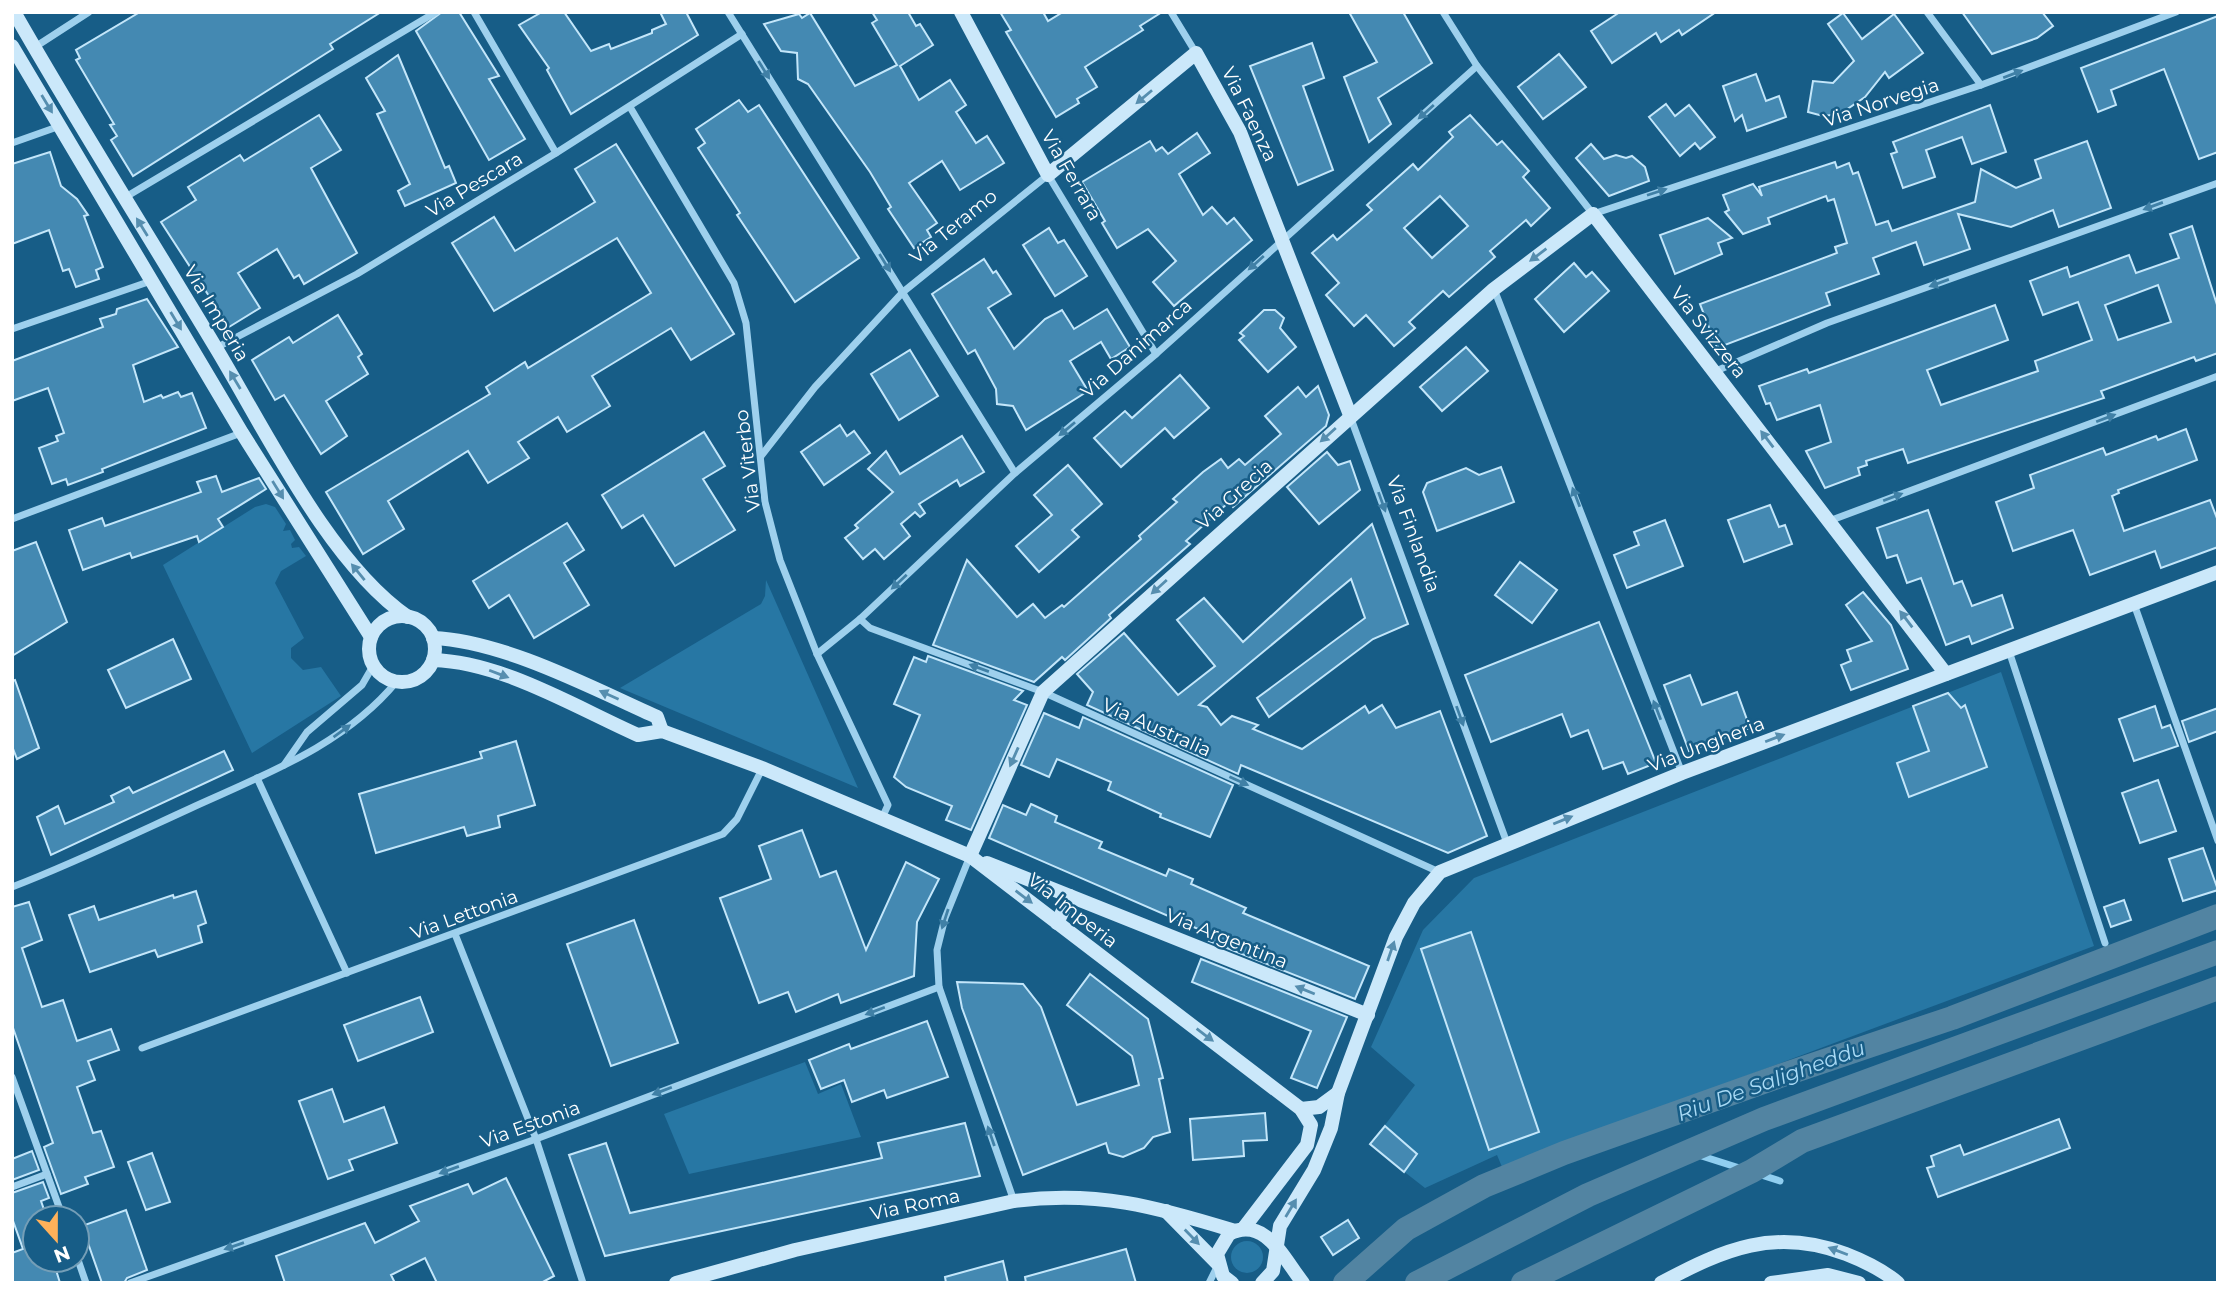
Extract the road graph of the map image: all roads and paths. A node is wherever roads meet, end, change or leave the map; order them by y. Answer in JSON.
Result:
{"nodes":[{"id":1,"x":15,"y":12,"type":"edge"},
{"id":2,"x":89,"y":12,"type":"edge"},
{"id":3,"x":436,"y":12,"type":"edge"},
{"id":4,"x":474,"y":12,"type":"edge"},
{"id":5,"x":728,"y":12,"type":"edge"},
{"id":6,"x":961,"y":12,"type":"edge"},
{"id":7,"x":1171,"y":12,"type":"edge"},
{"id":8,"x":1443,"y":12,"type":"edge"},
{"id":9,"x":1927,"y":12,"type":"edge"},
{"id":10,"x":2176,"y":12,"type":"edge"},
{"id":11,"x":742,"y":34,"type":"junction"},
{"id":12,"x":12,"y":46,"type":"edge"},
{"id":13,"x":35,"y":47,"type":"junction"},
{"id":14,"x":1196,"y":53,"type":"junction"},
{"id":15,"x":1477,"y":66,"type":"junction"},
{"id":16,"x":1981,"y":85,"type":"junction"},
{"id":17,"x":630,"y":107,"type":"junction"},
{"id":18,"x":60,"y":126,"type":"junction"},
{"id":19,"x":12,"y":143,"type":"edge"},
{"id":20,"x":556,"y":153,"type":"junction"},
{"id":21,"x":1048,"y":175,"type":"junction"},
{"id":22,"x":2218,"y":183,"type":"edge"},
{"id":23,"x":124,"y":198,"type":"junction"},
{"id":24,"x":1593,"y":214,"type":"junction"},
{"id":25,"x":1284,"y":238,"type":"junction"},
{"id":26,"x":152,"y":281,"type":"junction"},
{"id":27,"x":1494,"y":289,"type":"junction"},
{"id":28,"x":903,"y":292,"type":"junction"},
{"id":29,"x":12,"y":329,"type":"edge"},
{"id":30,"x":216,"y":348,"type":"junction"},
{"id":31,"x":1156,"y":354,"type":"junction"},
{"id":32,"x":1716,"y":371,"type":"junction"},
{"id":33,"x":2218,"y":376,"type":"edge"},
{"id":34,"x":1350,"y":415,"type":"junction"},
{"id":35,"x":242,"y":432,"type":"junction"},
{"id":36,"x":761,"y":456,"type":"junction"},
{"id":37,"x":1015,"y":472,"type":"junction"},
{"id":38,"x":12,"y":519,"type":"edge"},
{"id":39,"x":1829,"y":521,"type":"junction"},
{"id":40,"x":2218,"y":572,"type":"edge"},
{"id":41,"x":2134,"y":604,"type":"junction"},
{"id":42,"x":408,"y":617,"type":"junction"},
{"id":43,"x":860,"y":619,"type":"junction"},
{"id":44,"x":371,"y":637,"type":"junction"},
{"id":45,"x":433,"y":638,"type":"junction"},
{"id":46,"x":2009,"y":651,"type":"junction"},
{"id":47,"x":817,"y":654,"type":"junction"},
{"id":48,"x":433,"y":660,"type":"junction"},
{"id":49,"x":373,"y":666,"type":"junction"},
{"id":50,"x":1946,"y":674,"type":"junction"},
{"id":51,"x":397,"y":681,"type":"junction"},
{"id":52,"x":1043,"y":692,"type":"junction"},
{"id":53,"x":662,"y":731,"type":"junction"},
{"id":54,"x":283,"y":766,"type":"junction"},
{"id":55,"x":762,"y":768,"type":"junction"},
{"id":56,"x":1682,"y":773,"type":"junction"},
{"id":57,"x":257,"y":778,"type":"junction"},
{"id":58,"x":882,"y":818,"type":"junction"},
{"id":59,"x":2218,"y":841,"type":"edge"},
{"id":60,"x":1507,"y":843,"type":"junction"},
{"id":61,"x":970,"y":856,"type":"junction"},
{"id":62,"x":1440,"y":872,"type":"junction"},
{"id":63,"x":12,"y":887,"type":"edge"},
{"id":64,"x":1070,"y":896,"type":"junction"},
{"id":65,"x":1057,"y":923,"type":"junction"},
{"id":66,"x":455,"y":934,"type":"junction"},
{"id":67,"x":2105,"y":943,"type":"dead end"},
{"id":68,"x":347,"y":972,"type":"junction"},
{"id":69,"x":939,"y":987,"type":"junction"},
{"id":70,"x":1368,"y":1015,"type":"junction"},
{"id":71,"x":142,"y":1048,"type":"dead end"},
{"id":72,"x":12,"y":1077,"type":"edge"},
{"id":73,"x":1338,"y":1093,"type":"junction"},
{"id":74,"x":1301,"y":1109,"type":"junction"},
{"id":75,"x":536,"y":1139,"type":"junction"},
{"id":76,"x":47,"y":1174,"type":"junction"},
{"id":77,"x":12,"y":1187,"type":"edge"},
{"id":78,"x":1014,"y":1201,"type":"junction"},
{"id":79,"x":58,"y":1204,"type":"edge"},
{"id":80,"x":1166,"y":1209,"type":"junction"},
{"id":81,"x":1239,"y":1230,"type":"junction"},
{"id":82,"x":1275,"y":1248,"type":"junction"},
{"id":83,"x":1218,"y":1264,"type":"junction"},
{"id":84,"x":130,"y":1283,"type":"edge"},
{"id":85,"x":583,"y":1283,"type":"edge"},
{"id":86,"x":676,"y":1283,"type":"edge"},
{"id":87,"x":1209,"y":1283,"type":"edge"},
{"id":88,"x":1232,"y":1283,"type":"edge"},
{"id":89,"x":1262,"y":1283,"type":"edge"},
{"id":90,"x":1303,"y":1283,"type":"edge"},
{"id":91,"x":1661,"y":1283,"type":"edge"},
{"id":92,"x":1771,"y":1283,"type":"edge"},
{"id":93,"x":1859,"y":1283,"type":"edge"},
{"id":94,"x":1898,"y":1283,"type":"edge"}],
"edges":[{"from":1,"to":13,"type":"street","name":"Via Imperia"},
{"from":2,"to":13,"type":"street"},
{"from":3,"to":23,"type":"street"},
{"from":4,"to":20,"type":"street"},
{"from":5,"to":11,"type":"street"},
{"from":6,"to":21,"type":"street","name":"Via Ferrara"},
{"from":7,"to":14,"type":"street","name":"Via Faenza"},
{"from":8,"to":15,"type":"street","name":"Via Svizzera"},
{"from":9,"to":16,"type":"street"},
{"from":16,"to":10,"type":"street","name":"Via Norvegia","one_way":true},
{"from":11,"to":17,"type":"street","name":"Via Pescara"},
{"from":11,"to":28,"type":"street","one_way":true},
{"from":12,"to":18,"type":"street","name":"Via Imperia","one_way":true},
{"from":13,"to":23,"type":"street","name":"Via Imperia"},
{"from":14,"to":21,"type":"street","name":"Via Teramo","one_way":true},
{"from":14,"to":25,"type":"street","name":"Via Faenza"},
{"from":15,"to":24,"type":"street","name":"Via Svizzera"},
{"from":15,"to":25,"type":"street","name":"Via Danimarca","one_way":true},
{"from":24,"to":16,"type":"street","name":"Via Norvegia","one_way":true},
{"from":17,"to":20,"type":"street","name":"Via Pescara"},
{"from":17,"to":36,"type":"street","name":"Via Viterbo"},
{"from":18,"to":19,"type":"street"},
{"from":18,"to":26,"type":"street","name":"Via Imperia"},
{"from":20,"to":30,"type":"street","name":"Via Pescara"},
{"from":21,"to":28,"type":"street","name":"Via Teramo"},
{"from":21,"to":31,"type":"street","name":"Via Ferrara"},
{"from":22,"to":32,"type":"street","one_way":true},
{"from":30,"to":23,"type":"street","name":"Via Imperia","one_way":true},
{"from":24,"to":27,"type":"street","name":"Via Grecia","one_way":true},
{"from":24,"to":32,"type":"street","name":"Via Svizzera"},
{"from":25,"to":31,"type":"street","name":"Via Danimarca","one_way":true},
{"from":25,"to":34,"type":"street","name":"Via Finlandia"},
{"from":26,"to":29,"type":"street"},
{"from":26,"to":35,"type":"street","name":"Via Imperia","one_way":true},
{"from":27,"to":34,"type":"street","name":"Via Grecia"},
{"from":56,"to":27,"type":"street","one_way":true},
{"from":28,"to":36,"type":"street","name":"Via Teramo"},
{"from":28,"to":37,"type":"street"},
{"from":42,"to":30,"type":"street","name":"Via Imperia","one_way":true},
{"from":31,"to":37,"type":"street","name":"Via Danimarca","one_way":true},
{"from":39,"to":32,"type":"street","name":"Via Svizzera","one_way":true},
{"from":39,"to":33,"type":"street","one_way":true},
{"from":34,"to":52,"type":"street","name":"Via Grecia","one_way":true},
{"from":34,"to":60,"type":"street","name":"Via Finlandia","one_way":true},
{"from":35,"to":38,"type":"street"},
{"from":35,"to":44,"type":"street","name":"Via Imperia","one_way":true},
{"from":36,"to":47,"type":"street","name":"Via Viterbo"},
{"from":37,"to":43,"type":"street","name":"Via Danimarca","one_way":true},
{"from":50,"to":39,"type":"street","name":"Via Svizzera","one_way":true},
{"from":40,"to":41,"type":"street","name":"Via Ungheria"},
{"from":41,"to":46,"type":"street","name":"Via Ungheria"},
{"from":41,"to":59,"type":"street"},
{"from":42,"to":44,"type":"street"},
{"from":42,"to":45,"type":"street"},
{"from":43,"to":47,"type":"street","name":"Via Danimarca"},
{"from":52,"to":43,"type":"street","name":"Via Australia","one_way":true},
{"from":44,"to":49,"type":"street"},
{"from":45,"to":48,"type":"street"},
{"from":53,"to":45,"type":"street","name":"Via Imperia","one_way":true},
{"from":46,"to":50,"type":"street","name":"Via Ungheria"},
{"from":46,"to":67,"type":"street"},
{"from":47,"to":58,"type":"street","name":"Via Viterbo"},
{"from":48,"to":51,"type":"street"},
{"from":48,"to":53,"type":"street","name":"Via Imperia","one_way":true},
{"from":49,"to":51,"type":"street"},
{"from":49,"to":54,"type":"street"},
{"from":56,"to":50,"type":"street","name":"Via Ungheria","one_way":true},
{"from":54,"to":51,"type":"street","one_way":true},
{"from":52,"to":61,"type":"street","name":"Via Grecia","one_way":true},
{"from":52,"to":62,"type":"street","name":"Via Australia","one_way":true},
{"from":53,"to":55,"type":"street","name":"Via Imperia"},
{"from":54,"to":57,"type":"street"},
{"from":55,"to":58,"type":"street","name":"Via Imperia"},
{"from":55,"to":66,"type":"street","name":"Via Lettonia"},
{"from":60,"to":56,"type":"street","name":"Via Ungheria","one_way":true},
{"from":57,"to":63,"type":"street"},
{"from":57,"to":68,"type":"street"},
{"from":58,"to":61,"type":"street","name":"Via Imperia"},
{"from":60,"to":62,"type":"street","name":"Via Ungheria"},
{"from":61,"to":64,"type":"street","name":"Via Argentina"},
{"from":61,"to":65,"type":"street","name":"Via Imperia","one_way":true},
{"from":61,"to":69,"type":"street","one_way":true},
{"from":70,"to":62,"type":"street","name":"Via Ungheria","one_way":true},
{"from":64,"to":65,"type":"street"},
{"from":70,"to":64,"type":"street","name":"Via Argentina","one_way":true},
{"from":65,"to":74,"type":"street","name":"Via Imperia","one_way":true},
{"from":66,"to":68,"type":"street","name":"Via Lettonia"},
{"from":66,"to":75,"type":"street"},
{"from":68,"to":71,"type":"street","name":"Via Lettonia"},
{"from":69,"to":75,"type":"street","name":"Via Estonia","one_way":true},
{"from":78,"to":69,"type":"street","one_way":true},
{"from":70,"to":73,"type":"street","name":"Via Ungheria"},
{"from":72,"to":76,"type":"street"},
{"from":73,"to":74,"type":"street"},
{"from":82,"to":73,"type":"street","name":"Via Ungheria","one_way":true},
{"from":74,"to":81,"type":"street"},
{"from":75,"to":84,"type":"street","name":"Via Estonia","one_way":true},
{"from":75,"to":85,"type":"street"},
{"from":76,"to":77,"type":"street"},
{"from":76,"to":79,"type":"street"},
{"from":78,"to":80,"type":"street","name":"Via Roma"},
{"from":78,"to":86,"type":"street","name":"Via Roma"},
{"from":80,"to":81,"type":"street","name":"Via Roma"},
{"from":80,"to":83,"type":"street","one_way":true},
{"from":81,"to":82,"type":"street","name":"Via Roma"},
{"from":81,"to":83,"type":"street"},
{"from":82,"to":89,"type":"street","name":"Via Ungheria"},
{"from":82,"to":90,"type":"street"},
{"from":83,"to":87,"type":"street"},
{"from":83,"to":88,"type":"street"},
{"from":94,"to":91,"type":"street","one_way":true},
{"from":92,"to":93,"type":"street"}]}
